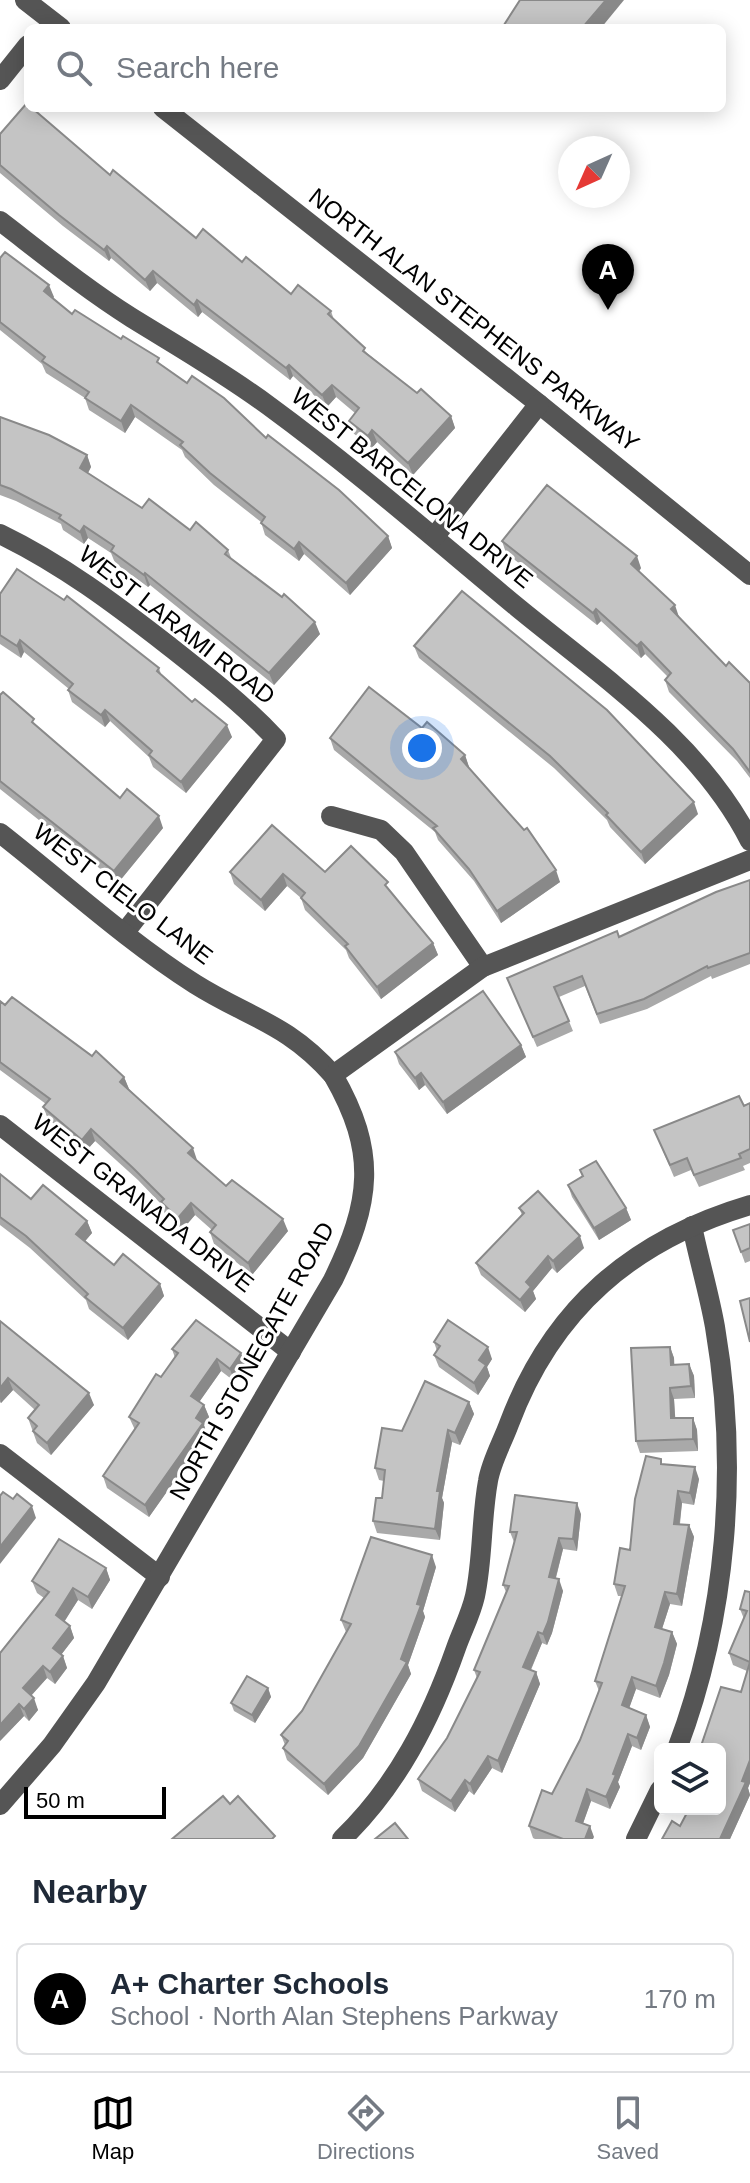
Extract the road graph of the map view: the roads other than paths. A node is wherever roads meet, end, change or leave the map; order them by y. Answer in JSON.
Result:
{"nodes":[{"id":1,"x":25,"y":0,"type":"edge"},
{"id":2,"x":49,"y":24,"type":"edge"},
{"id":3,"x":24,"y":50,"type":"edge"},
{"id":4,"x":0,"y":80,"type":"edge"},
{"id":5,"x":168,"y":112,"type":"edge"},
{"id":6,"x":0,"y":221,"type":"edge"},
{"id":7,"x":539,"y":404,"type":"junction"},
{"id":8,"x":0,"y":534,"type":"edge"},
{"id":9,"x":435,"y":536,"type":"junction"},
{"id":10,"x":750,"y":575,"type":"edge"},
{"id":11,"x":331,"y":816,"type":"dead end"},
{"id":12,"x":0,"y":833,"type":"edge"},
{"id":13,"x":750,"y":841,"type":"edge"},
{"id":14,"x":750,"y":860,"type":"edge"},
{"id":15,"x":125,"y":932,"type":"junction"},
{"id":16,"x":483,"y":967,"type":"junction"},
{"id":17,"x":333,"y":1075,"type":"junction"},
{"id":18,"x":0,"y":1125,"type":"edge"},
{"id":19,"x":750,"y":1205,"type":"edge"},
{"id":20,"x":692,"y":1226,"type":"junction"},
{"id":21,"x":291,"y":1352,"type":"junction"},
{"id":22,"x":0,"y":1454,"type":"edge"},
{"id":23,"x":160,"y":1577,"type":"junction"},
{"id":24,"x":679,"y":1743,"type":"edge"},
{"id":25,"x":654,"y":1802,"type":"edge"},
{"id":26,"x":0,"y":1805,"type":"edge"},
{"id":27,"x":342,"y":1839,"type":"edge"},
{"id":28,"x":636,"y":1839,"type":"edge"}],
"edges":[{"from":1,"to":2,"type":"street"},
{"from":3,"to":4,"type":"street"},
{"from":5,"to":7,"type":"street","name":"NORTH ALAN STEPHENS PARKWAY"},
{"from":6,"to":9,"type":"street","name":"WEST BARCELONA DRIVE"},
{"from":7,"to":9,"type":"street"},
{"from":7,"to":10,"type":"street","name":"NORTH ALAN STEPHENS PARKWAY"},
{"from":8,"to":15,"type":"street","name":"WEST LARAMI ROAD"},
{"from":9,"to":13,"type":"street","name":"WEST BARCELONA DRIVE"},
{"from":11,"to":16,"type":"street"},
{"from":12,"to":15,"type":"street","name":"WEST CIELO LANE"},
{"from":14,"to":16,"type":"street"},
{"from":15,"to":17,"type":"street","name":"WEST CIELO LANE"},
{"from":16,"to":17,"type":"street"},
{"from":17,"to":21,"type":"street","name":"NORTH STONEGATE ROAD"},
{"from":18,"to":21,"type":"street","name":"WEST GRANADA DRIVE"},
{"from":19,"to":20,"type":"street"},
{"from":20,"to":24,"type":"street"},
{"from":20,"to":27,"type":"street"},
{"from":21,"to":23,"type":"street","name":"NORTH STONEGATE ROAD"},
{"from":22,"to":23,"type":"street"},
{"from":23,"to":26,"type":"street","name":"NORTH STONEGATE ROAD"},
{"from":25,"to":28,"type":"street"}]}
